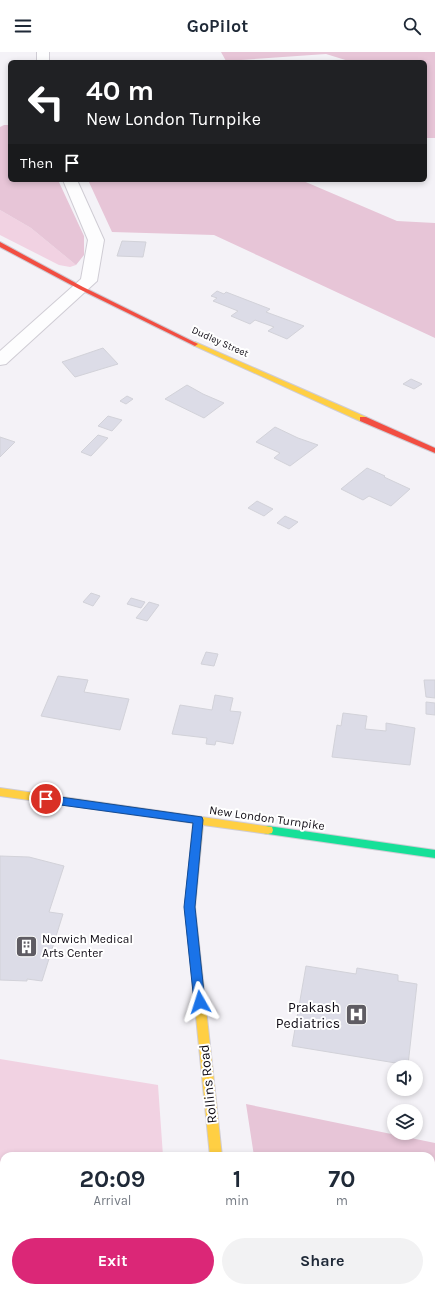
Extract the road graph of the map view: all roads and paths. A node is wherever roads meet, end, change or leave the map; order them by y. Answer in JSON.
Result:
{"nodes":[{"id":1,"x":71,"y":182,"type":"edge"},
{"id":2,"x":0,"y":244,"type":"edge"},
{"id":3,"x":81,"y":288,"type":"junction"},
{"id":4,"x":0,"y":360,"type":"edge"},
{"id":5,"x":435,"y":451,"type":"edge"},
{"id":6,"x":0,"y":792,"type":"edge"},
{"id":7,"x":198,"y":820,"type":"junction"},
{"id":8,"x":435,"y":854,"type":"edge"},
{"id":9,"x":216,"y":1152,"type":"edge"}],
"edges":[{"from":1,"to":3,"type":"street"},
{"from":2,"to":3,"type":"street","name":"Dudley Street"},
{"from":3,"to":4,"type":"street"},
{"from":3,"to":5,"type":"street","name":"Dudley Street"},
{"from":6,"to":7,"type":"street","name":"New London Turnpike"},
{"from":7,"to":8,"type":"street","name":"New London Turnpike"},
{"from":7,"to":9,"type":"street","name":"Rollins Road"}]}
